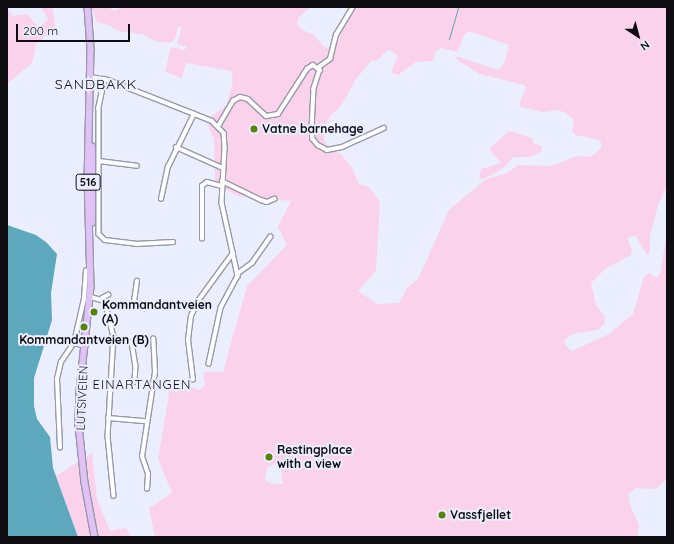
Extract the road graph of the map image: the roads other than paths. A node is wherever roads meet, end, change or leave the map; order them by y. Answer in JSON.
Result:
{"nodes":[{"id":1,"x":88,"y":7,"type":"edge"},
{"id":2,"x":353,"y":7,"type":"edge"},
{"id":3,"x":319,"y":67,"type":"junction"},
{"id":4,"x":90,"y":77,"type":"junction"},
{"id":5,"x":105,"y":79,"type":"junction"},
{"id":6,"x":194,"y":114,"type":"junction"},
{"id":7,"x":219,"y":125,"type":"junction"},
{"id":8,"x":384,"y":128,"type":"dead end"},
{"id":9,"x":176,"y":147,"type":"junction"},
{"id":10,"x":99,"y":160,"type":"junction"},
{"id":11,"x":137,"y":166,"type":"dead end"},
{"id":12,"x":224,"y":168,"type":"junction"},
{"id":13,"x":222,"y":181,"type":"junction"},
{"id":14,"x":222,"y":186,"type":"junction"},
{"id":15,"x":161,"y":199,"type":"dead end"},
{"id":16,"x":274,"y":199,"type":"dead end"},
{"id":17,"x":270,"y":237,"type":"dead end"},
{"id":18,"x":202,"y":239,"type":"dead end"},
{"id":19,"x":172,"y":242,"type":"dead end"},
{"id":20,"x":233,"y":253,"type":"junction"},
{"id":21,"x":86,"y":271,"type":"dead end"},
{"id":22,"x":238,"y":274,"type":"junction"},
{"id":23,"x":137,"y":281,"type":"dead end"},
{"id":24,"x":108,"y":295,"type":"dead end"},
{"id":25,"x":91,"y":297,"type":"junction"},
{"id":26,"x":102,"y":298,"type":"junction"},
{"id":27,"x":134,"y":302,"type":"dead end"},
{"id":28,"x":153,"y":339,"type":"dead end"},
{"id":29,"x":114,"y":342,"type":"junction"},
{"id":30,"x":74,"y":343,"type":"junction"},
{"id":31,"x":86,"y":346,"type":"junction"},
{"id":32,"x":209,"y":364,"type":"dead end"},
{"id":33,"x":193,"y":380,"type":"dead end"},
{"id":34,"x":135,"y":382,"type":"dead end"},
{"id":35,"x":108,"y":418,"type":"junction"},
{"id":36,"x":146,"y":421,"type":"junction"},
{"id":37,"x":60,"y":448,"type":"dead end"},
{"id":38,"x":147,"y":489,"type":"dead end"},
{"id":39,"x":114,"y":496,"type":"dead end"},
{"id":40,"x":95,"y":537,"type":"edge"}],
"edges":[{"from":1,"to":4,"type":"main road","name":"LUTSIVEIEN","number":"516"},
{"from":2,"to":3,"type":"street"},
{"from":3,"to":7,"type":"street"},
{"from":3,"to":8,"type":"street"},
{"from":4,"to":5,"type":"street"},
{"from":4,"to":25,"type":"main road","name":"LUTSIVEIEN","number":"516"},
{"from":5,"to":6,"type":"street"},
{"from":5,"to":10,"type":"street"},
{"from":6,"to":7,"type":"street"},
{"from":6,"to":9,"type":"street"},
{"from":7,"to":12,"type":"street"},
{"from":9,"to":12,"type":"street"},
{"from":9,"to":15,"type":"street"},
{"from":10,"to":11,"type":"street"},
{"from":10,"to":19,"type":"street"},
{"from":12,"to":13,"type":"street"},
{"from":13,"to":14,"type":"street"},
{"from":13,"to":16,"type":"street"},
{"from":14,"to":18,"type":"street"},
{"from":14,"to":20,"type":"street"},
{"from":17,"to":22,"type":"street"},
{"from":20,"to":22,"type":"street"},
{"from":20,"to":33,"type":"street"},
{"from":21,"to":30,"type":"street"},
{"from":22,"to":32,"type":"street"},
{"from":23,"to":27,"type":"street"},
{"from":24,"to":26,"type":"street"},
{"from":25,"to":26,"type":"street"},
{"from":25,"to":31,"type":"main road","name":"LUTSIVEIEN","number":"516"},
{"from":26,"to":29,"type":"street"},
{"from":28,"to":36,"type":"street"},
{"from":29,"to":34,"type":"street"},
{"from":29,"to":35,"type":"street"},
{"from":30,"to":31,"type":"street"},
{"from":30,"to":37,"type":"street"},
{"from":31,"to":40,"type":"main road","name":"LUTSIVEIEN","number":"516"},
{"from":35,"to":36,"type":"street"},
{"from":35,"to":39,"type":"street"},
{"from":36,"to":38,"type":"street"}]}
